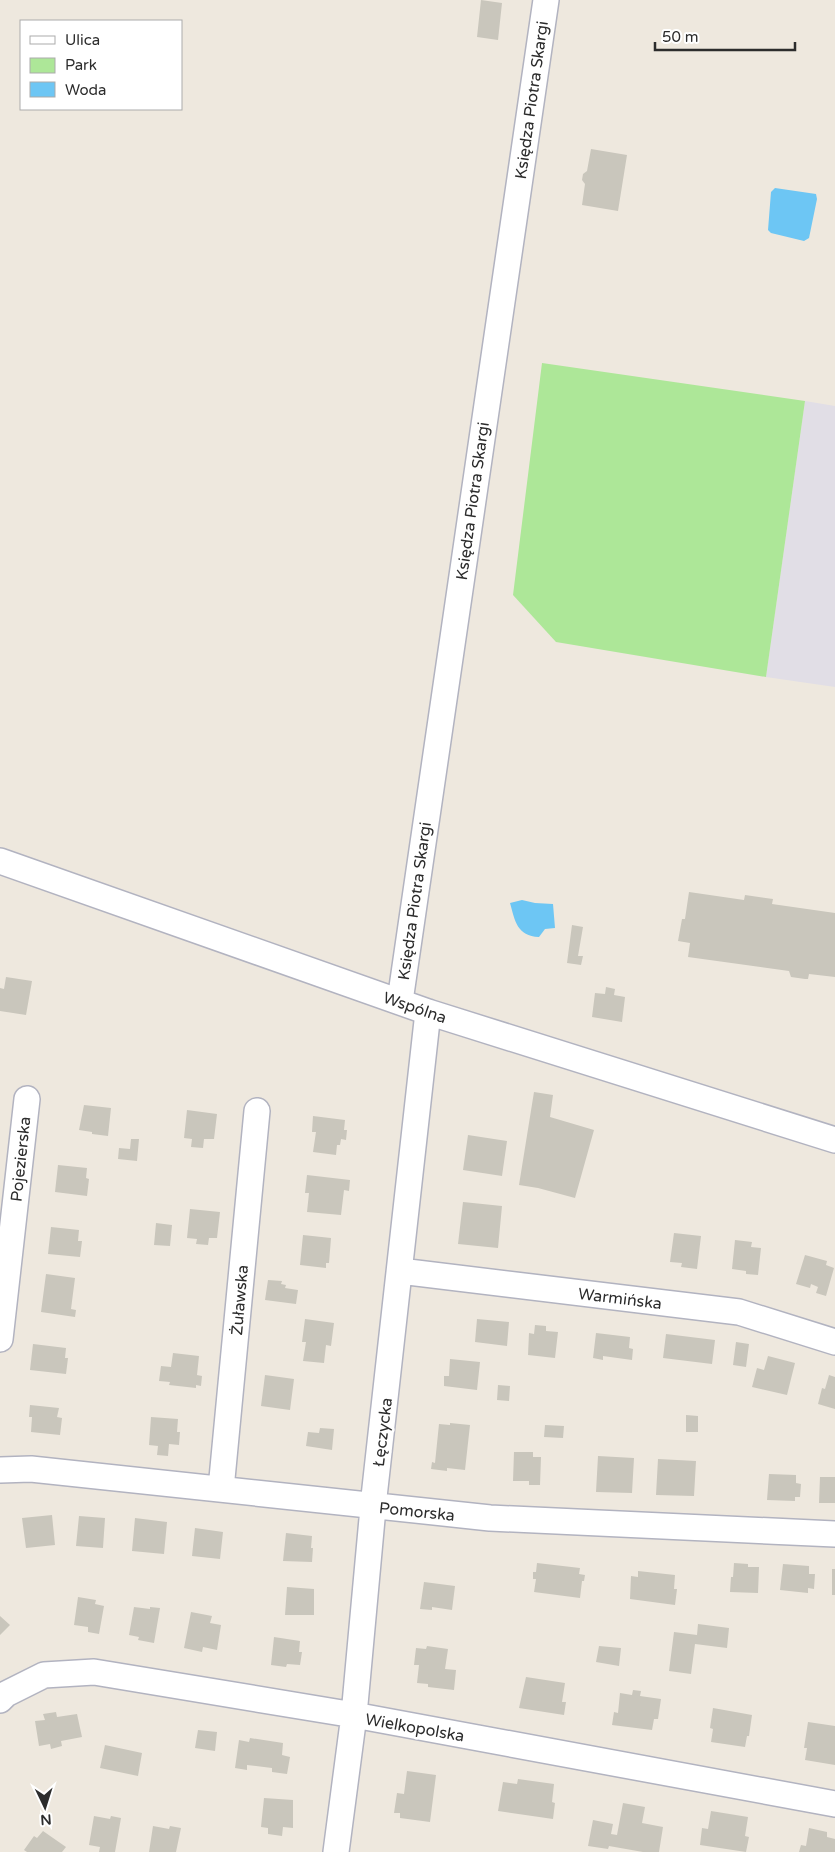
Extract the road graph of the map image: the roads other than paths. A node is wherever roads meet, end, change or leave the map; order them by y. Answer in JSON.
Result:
{"nodes":[{"id":1,"x":546,"y":0,"type":"edge"},
{"id":2,"x":0,"y":861,"type":"edge"},
{"id":3,"x":400,"y":1001,"type":"junction"},
{"id":4,"x":428,"y":1012,"type":"junction"},
{"id":5,"x":27,"y":1099,"type":"dead end"},
{"id":6,"x":257,"y":1111,"type":"dead end"},
{"id":7,"x":835,"y":1140,"type":"edge"},
{"id":8,"x":400,"y":1271,"type":"junction"},
{"id":9,"x":0,"y":1339,"type":"edge"},
{"id":10,"x":835,"y":1342,"type":"edge"},
{"id":11,"x":0,"y":1470,"type":"edge"},
{"id":12,"x":221,"y":1489,"type":"junction"},
{"id":13,"x":374,"y":1506,"type":"junction"},
{"id":14,"x":835,"y":1534,"type":"edge"},
{"id":15,"x":0,"y":1700,"type":"edge"},
{"id":16,"x":354,"y":1715,"type":"junction"},
{"id":17,"x":835,"y":1804,"type":"edge"},
{"id":18,"x":336,"y":1852,"type":"edge"}],
"edges":[{"from":1,"to":3,"type":"street","name":"Księdza Piotra Skargi"},
{"from":2,"to":3,"type":"street","name":"Wspólna"},
{"from":3,"to":4,"type":"street","name":"Wspólna"},
{"from":4,"to":7,"type":"street","name":"Wspólna"},
{"from":4,"to":8,"type":"street","name":"Łęczycka"},
{"from":5,"to":9,"type":"street","name":"Pojezierska"},
{"from":6,"to":12,"type":"street","name":"Żuławska"},
{"from":8,"to":10,"type":"street","name":"Warmińska"},
{"from":8,"to":13,"type":"street","name":"Łęczycka"},
{"from":11,"to":12,"type":"street","name":"Pomorska"},
{"from":12,"to":13,"type":"street","name":"Pomorska"},
{"from":13,"to":14,"type":"street","name":"Pomorska"},
{"from":13,"to":16,"type":"street","name":"Łęczycka"},
{"from":15,"to":16,"type":"street","name":"Wielkopolska"},
{"from":16,"to":17,"type":"street","name":"Wielkopolska"},
{"from":16,"to":18,"type":"street","name":"Łęczycka"}]}
